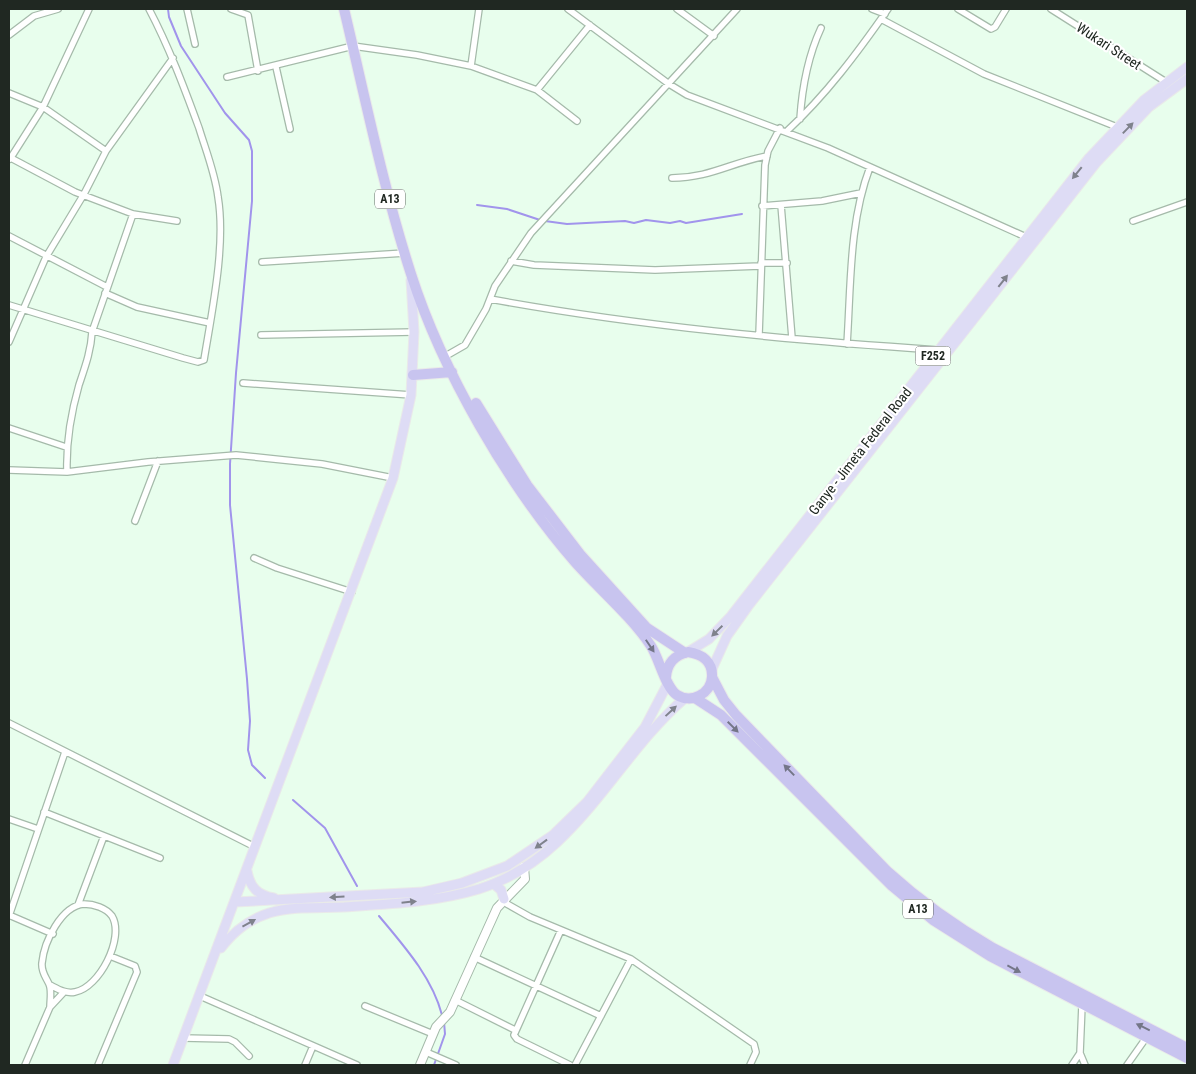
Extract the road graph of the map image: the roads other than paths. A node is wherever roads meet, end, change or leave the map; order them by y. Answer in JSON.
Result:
{"nodes":[{"id":1,"x":58,"y":9,"type":"edge"},
{"id":2,"x":90,"y":9,"type":"edge"},
{"id":3,"x":149,"y":9,"type":"edge"},
{"id":4,"x":187,"y":9,"type":"edge"},
{"id":5,"x":231,"y":9,"type":"edge"},
{"id":6,"x":344,"y":9,"type":"edge"},
{"id":7,"x":479,"y":9,"type":"edge"},
{"id":8,"x":568,"y":9,"type":"edge"},
{"id":9,"x":677,"y":9,"type":"edge"},
{"id":10,"x":738,"y":9,"type":"edge"},
{"id":11,"x":872,"y":9,"type":"edge"},
{"id":12,"x":958,"y":9,"type":"edge"},
{"id":13,"x":1006,"y":9,"type":"edge"},
{"id":14,"x":1052,"y":9,"type":"edge"},
{"id":15,"x":885,"y":14,"type":"edge"},
{"id":16,"x":590,"y":25,"type":"junction"},
{"id":17,"x":821,"y":28,"type":"dead end"},
{"id":18,"x":9,"y":35,"type":"edge"},
{"id":19,"x":714,"y":36,"type":"junction"},
{"id":20,"x":195,"y":44,"type":"dead end"},
{"id":21,"x":353,"y":46,"type":"junction"},
{"id":22,"x":173,"y":58,"type":"junction"},
{"id":23,"x":276,"y":66,"type":"junction"},
{"id":24,"x":471,"y":66,"type":"junction"},
{"id":25,"x":1187,"y":67,"type":"edge"},
{"id":26,"x":258,"y":70,"type":"junction"},
{"id":27,"x":227,"y":77,"type":"dead end"},
{"id":28,"x":1187,"y":79,"type":"edge"},
{"id":29,"x":1166,"y":82,"type":"junction"},
{"id":30,"x":669,"y":84,"type":"junction"},
{"id":31,"x":537,"y":90,"type":"junction"},
{"id":32,"x":9,"y":92,"type":"edge"},
{"id":33,"x":43,"y":106,"type":"junction"},
{"id":34,"x":800,"y":120,"type":"junction"},
{"id":35,"x":577,"y":121,"type":"dead end"},
{"id":36,"x":1117,"y":127,"type":"junction"},
{"id":37,"x":780,"y":128,"type":"junction"},
{"id":38,"x":290,"y":129,"type":"dead end"},
{"id":39,"x":787,"y":131,"type":"junction"},
{"id":40,"x":106,"y":151,"type":"junction"},
{"id":41,"x":767,"y":156,"type":"junction"},
{"id":42,"x":10,"y":158,"type":"edge"},
{"id":43,"x":870,"y":167,"type":"junction"},
{"id":44,"x":672,"y":178,"type":"dead end"},
{"id":45,"x":861,"y":192,"type":"junction"},
{"id":46,"x":84,"y":194,"type":"junction"},
{"id":47,"x":1187,"y":202,"type":"edge"},
{"id":48,"x":781,"y":205,"type":"junction"},
{"id":49,"x":762,"y":206,"type":"junction"},
{"id":50,"x":133,"y":214,"type":"junction"},
{"id":51,"x":177,"y":221,"type":"dead end"},
{"id":52,"x":1133,"y":221,"type":"dead end"},
{"id":53,"x":9,"y":236,"type":"edge"},
{"id":54,"x":1026,"y":237,"type":"junction"},
{"id":55,"x":405,"y":253,"type":"junction"},
{"id":56,"x":46,"y":256,"type":"junction"},
{"id":57,"x":511,"y":261,"type":"junction"},
{"id":58,"x":262,"y":262,"type":"dead end"},
{"id":59,"x":787,"y":262,"type":"junction"},
{"id":60,"x":760,"y":264,"type":"junction"},
{"id":61,"x":411,"y":274,"type":"junction"},
{"id":62,"x":106,"y":290,"type":"junction"},
{"id":63,"x":490,"y":298,"type":"junction"},
{"id":64,"x":9,"y":305,"type":"edge"},
{"id":65,"x":21,"y":310,"type":"junction"},
{"id":66,"x":210,"y":323,"type":"junction"},
{"id":67,"x":92,"y":332,"type":"junction"},
{"id":68,"x":414,"y":332,"type":"junction"},
{"id":69,"x":261,"y":334,"type":"dead end"},
{"id":70,"x":759,"y":335,"type":"junction"},
{"id":71,"x":792,"y":338,"type":"junction"},
{"id":72,"x":9,"y":342,"type":"edge"},
{"id":73,"x":847,"y":344,"type":"junction"},
{"id":74,"x":938,"y":350,"type":"junction"},
{"id":75,"x":444,"y":357,"type":"junction"},
{"id":76,"x":413,"y":375,"type":"junction"},
{"id":77,"x":455,"y":377,"type":"junction"},
{"id":78,"x":243,"y":383,"type":"dead end"},
{"id":79,"x":411,"y":395,"type":"junction"},
{"id":80,"x":9,"y":428,"type":"edge"},
{"id":81,"x":66,"y":447,"type":"junction"},
{"id":82,"x":158,"y":461,"type":"junction"},
{"id":83,"x":9,"y":470,"type":"edge"},
{"id":84,"x":67,"y":472,"type":"junction"},
{"id":85,"x":392,"y":478,"type":"junction"},
{"id":86,"x":135,"y":521,"type":"dead end"},
{"id":87,"x":254,"y":558,"type":"dead end"},
{"id":88,"x":352,"y":592,"type":"junction"},
{"id":89,"x":686,"y":653,"type":"junction"},
{"id":90,"x":712,"y":673,"type":"junction"},
{"id":91,"x":667,"y":680,"type":"junction"},
{"id":92,"x":690,"y":698,"type":"junction"},
{"id":93,"x":9,"y":723,"type":"edge"},
{"id":94,"x":65,"y":752,"type":"junction"},
{"id":95,"x":44,"y":812,"type":"junction"},
{"id":96,"x":9,"y":819,"type":"edge"},
{"id":97,"x":38,"y":829,"type":"junction"},
{"id":98,"x":104,"y":836,"type":"junction"},
{"id":99,"x":255,"y":847,"type":"junction"},
{"id":100,"x":160,"y":858,"type":"dead end"},
{"id":101,"x":524,"y":867,"type":"junction"},
{"id":102,"x":247,"y":868,"type":"junction"},
{"id":103,"x":494,"y":884,"type":"junction"},
{"id":104,"x":504,"y":899,"type":"junction"},
{"id":105,"x":281,"y":900,"type":"junction"},
{"id":106,"x":235,"y":902,"type":"junction"},
{"id":107,"x":78,"y":905,"type":"junction"},
{"id":108,"x":9,"y":916,"type":"edge"},
{"id":109,"x":561,"y":930,"type":"junction"},
{"id":110,"x":53,"y":934,"type":"junction"},
{"id":111,"x":110,"y":956,"type":"junction"},
{"id":112,"x":215,"y":957,"type":"junction"},
{"id":113,"x":474,"y":957,"type":"junction"},
{"id":114,"x":631,"y":959,"type":"junction"},
{"id":115,"x":50,"y":985,"type":"junction"},
{"id":116,"x":538,"y":986,"type":"junction"},
{"id":117,"x":64,"y":992,"type":"junction"},
{"id":118,"x":200,"y":996,"type":"junction"},
{"id":119,"x":455,"y":1000,"type":"junction"},
{"id":120,"x":1082,"y":1005,"type":"junction"},
{"id":121,"x":365,"y":1006,"type":"dead end"},
{"id":122,"x":50,"y":1007,"type":"junction"},
{"id":123,"x":601,"y":1016,"type":"junction"},
{"id":124,"x":515,"y":1030,"type":"junction"},
{"id":125,"x":433,"y":1034,"type":"junction"},
{"id":126,"x":183,"y":1038,"type":"junction"},
{"id":127,"x":1146,"y":1038,"type":"junction"},
{"id":128,"x":313,"y":1046,"type":"junction"},
{"id":129,"x":1187,"y":1048,"type":"edge"},
{"id":130,"x":1080,"y":1053,"type":"junction"},
{"id":131,"x":249,"y":1056,"type":"dead end"},
{"id":132,"x":1187,"y":1058,"type":"edge"},
{"id":133,"x":427,"y":1059,"type":"edge"},
{"id":134,"x":25,"y":1065,"type":"edge"},
{"id":135,"x":98,"y":1065,"type":"edge"},
{"id":136,"x":173,"y":1065,"type":"edge"},
{"id":137,"x":304,"y":1065,"type":"edge"},
{"id":138,"x":357,"y":1065,"type":"edge"},
{"id":139,"x":456,"y":1065,"type":"edge"},
{"id":140,"x":570,"y":1065,"type":"edge"},
{"id":141,"x":575,"y":1065,"type":"edge"},
{"id":142,"x":750,"y":1065,"type":"edge"},
{"id":143,"x":1072,"y":1065,"type":"edge"},
{"id":144,"x":1085,"y":1065,"type":"edge"},
{"id":145,"x":1127,"y":1065,"type":"edge"}],
"edges":[{"from":1,"to":18,"type":"street"},
{"from":2,"to":33,"type":"street"},
{"from":3,"to":22,"type":"street"},
{"from":4,"to":20,"type":"street"},
{"from":5,"to":26,"type":"street"},
{"from":6,"to":21,"type":"highway","number":"A13"},
{"from":7,"to":24,"type":"street"},
{"from":8,"to":16,"type":"street"},
{"from":9,"to":19,"type":"street"},
{"from":10,"to":19,"type":"street"},
{"from":11,"to":15,"type":"street"},
{"from":12,"to":13,"type":"street"},
{"from":14,"to":29,"type":"street","name":"Wukari Street"},
{"from":15,"to":34,"type":"street"},
{"from":15,"to":36,"type":"street"},
{"from":16,"to":30,"type":"street"},
{"from":16,"to":31,"type":"street"},
{"from":17,"to":34,"type":"street"},
{"from":19,"to":30,"type":"street"},
{"from":21,"to":23,"type":"street"},
{"from":21,"to":24,"type":"street"},
{"from":21,"to":55,"type":"highway","number":"A13"},
{"from":22,"to":40,"type":"street"},
{"from":22,"to":66,"type":"street"},
{"from":23,"to":26,"type":"street"},
{"from":23,"to":38,"type":"street"},
{"from":24,"to":31,"type":"street"},
{"from":25,"to":29,"type":"main road","name":"Ganye - Jimeta Federal Road","number":"F252"},
{"from":26,"to":27,"type":"street"},
{"from":90,"to":28,"type":"main road","name":"Ganye - Jimeta Federal Road","number":"F252","one_way":true},
{"from":29,"to":36,"type":"main road","name":"Ganye - Jimeta Federal Road","number":"F252"},
{"from":30,"to":37,"type":"street"},
{"from":30,"to":57,"type":"street"},
{"from":31,"to":35,"type":"street"},
{"from":32,"to":33,"type":"street"},
{"from":33,"to":40,"type":"street"},
{"from":33,"to":42,"type":"street"},
{"from":34,"to":39,"type":"street"},
{"from":36,"to":54,"type":"main road","name":"Ganye - Jimeta Federal Road","number":"F252","one_way":true},
{"from":37,"to":39,"type":"street"},
{"from":37,"to":41,"type":"street"},
{"from":39,"to":43,"type":"street"},
{"from":40,"to":46,"type":"street"},
{"from":41,"to":44,"type":"street"},
{"from":41,"to":49,"type":"street"},
{"from":42,"to":46,"type":"street"},
{"from":43,"to":45,"type":"street"},
{"from":43,"to":54,"type":"street"},
{"from":45,"to":48,"type":"street"},
{"from":45,"to":73,"type":"street"},
{"from":46,"to":50,"type":"street"},
{"from":46,"to":56,"type":"street"},
{"from":47,"to":52,"type":"street"},
{"from":48,"to":49,"type":"street"},
{"from":48,"to":59,"type":"street"},
{"from":49,"to":60,"type":"street"},
{"from":50,"to":51,"type":"street"},
{"from":50,"to":62,"type":"street"},
{"from":53,"to":56,"type":"street"},
{"from":54,"to":74,"type":"main road","name":"Ganye - Jimeta Federal Road","number":"F252"},
{"from":55,"to":58,"type":"street"},
{"from":55,"to":61,"type":"highway","number":"A13"},
{"from":56,"to":62,"type":"street"},
{"from":56,"to":65,"type":"street"},
{"from":57,"to":60,"type":"street"},
{"from":57,"to":63,"type":"street"},
{"from":59,"to":60,"type":"street"},
{"from":59,"to":71,"type":"street"},
{"from":60,"to":70,"type":"street"},
{"from":61,"to":68,"type":"main road"},
{"from":61,"to":75,"type":"highway","number":"A13"},
{"from":62,"to":66,"type":"street"},
{"from":62,"to":67,"type":"street"},
{"from":63,"to":70,"type":"street"},
{"from":63,"to":75,"type":"street"},
{"from":64,"to":65,"type":"street"},
{"from":65,"to":67,"type":"street"},
{"from":65,"to":72,"type":"street"},
{"from":66,"to":67,"type":"street"},
{"from":67,"to":81,"type":"street"},
{"from":68,"to":69,"type":"street"},
{"from":68,"to":76,"type":"main road"},
{"from":70,"to":71,"type":"street"},
{"from":71,"to":73,"type":"street"},
{"from":73,"to":74,"type":"street"},
{"from":74,"to":89,"type":"main road","name":"Ganye - Jimeta Federal Road","number":"F252","one_way":true},
{"from":75,"to":77,"type":"highway","number":"A13"},
{"from":76,"to":77,"type":"highway"},
{"from":76,"to":79,"type":"main road"},
{"from":77,"to":89,"type":"highway","number":"A13"},
{"from":77,"to":91,"type":"highway","number":"A13","one_way":true},
{"from":78,"to":79,"type":"street"},
{"from":79,"to":85,"type":"main road"},
{"from":80,"to":81,"type":"street"},
{"from":81,"to":84,"type":"street"},
{"from":82,"to":84,"type":"street"},
{"from":82,"to":85,"type":"street"},
{"from":82,"to":86,"type":"street"},
{"from":83,"to":84,"type":"street"},
{"from":85,"to":88,"type":"main road"},
{"from":87,"to":88,"type":"street"},
{"from":88,"to":99,"type":"main road"},
{"from":89,"to":90,"type":"highway","number":"A13"},
{"from":89,"to":91,"type":"highway"},
{"from":90,"to":92,"type":"highway"},
{"from":129,"to":90,"type":"highway","number":"A13","one_way":true},
{"from":91,"to":92,"type":"highway","number":"A13"},
{"from":91,"to":105,"type":"main road","one_way":true},
{"from":101,"to":92,"type":"main road","one_way":true},
{"from":92,"to":120,"type":"highway","number":"A13","one_way":true},
{"from":93,"to":94,"type":"street"},
{"from":94,"to":95,"type":"street"},
{"from":94,"to":99,"type":"street"},
{"from":95,"to":97,"type":"street"},
{"from":95,"to":98,"type":"street"},
{"from":96,"to":97,"type":"street"},
{"from":97,"to":108,"type":"street"},
{"from":98,"to":100,"type":"street"},
{"from":98,"to":107,"type":"street"},
{"from":99,"to":102,"type":"main road"},
{"from":101,"to":103,"type":"main road"},
{"from":101,"to":104,"type":"street"},
{"from":102,"to":105,"type":"main road"},
{"from":102,"to":106,"type":"main road"},
{"from":103,"to":104,"type":"main road"},
{"from":112,"to":103,"type":"main road","one_way":true},
{"from":104,"to":109,"type":"street"},
{"from":104,"to":113,"type":"street"},
{"from":105,"to":106,"type":"main road"},
{"from":106,"to":112,"type":"main road"},
{"from":107,"to":110,"type":"street"},
{"from":107,"to":111,"type":"street"},
{"from":108,"to":110,"type":"street"},
{"from":109,"to":114,"type":"street"},
{"from":109,"to":116,"type":"street"},
{"from":110,"to":115,"type":"street"},
{"from":111,"to":117,"type":"street"},
{"from":111,"to":135,"type":"street"},
{"from":112,"to":118,"type":"main road"},
{"from":113,"to":116,"type":"street"},
{"from":113,"to":119,"type":"street"},
{"from":114,"to":123,"type":"street"},
{"from":114,"to":142,"type":"street"},
{"from":115,"to":117,"type":"street"},
{"from":115,"to":122,"type":"street"},
{"from":116,"to":123,"type":"street"},
{"from":116,"to":124,"type":"street"},
{"from":117,"to":122,"type":"street"},
{"from":118,"to":126,"type":"main road"},
{"from":118,"to":128,"type":"street"},
{"from":119,"to":124,"type":"street"},
{"from":119,"to":125,"type":"street"},
{"from":120,"to":127,"type":"highway","number":"A13"},
{"from":120,"to":130,"type":"street"},
{"from":121,"to":125,"type":"street"},
{"from":122,"to":134,"type":"street"},
{"from":123,"to":141,"type":"street"},
{"from":124,"to":140,"type":"street"},
{"from":125,"to":133,"type":"street"},
{"from":126,"to":131,"type":"street"},
{"from":126,"to":136,"type":"main road"},
{"from":127,"to":132,"type":"highway","number":"A13"},
{"from":127,"to":145,"type":"street"},
{"from":128,"to":137,"type":"street"},
{"from":128,"to":138,"type":"street"},
{"from":130,"to":143,"type":"street"},
{"from":130,"to":144,"type":"street"},
{"from":133,"to":139,"type":"street"}]}
